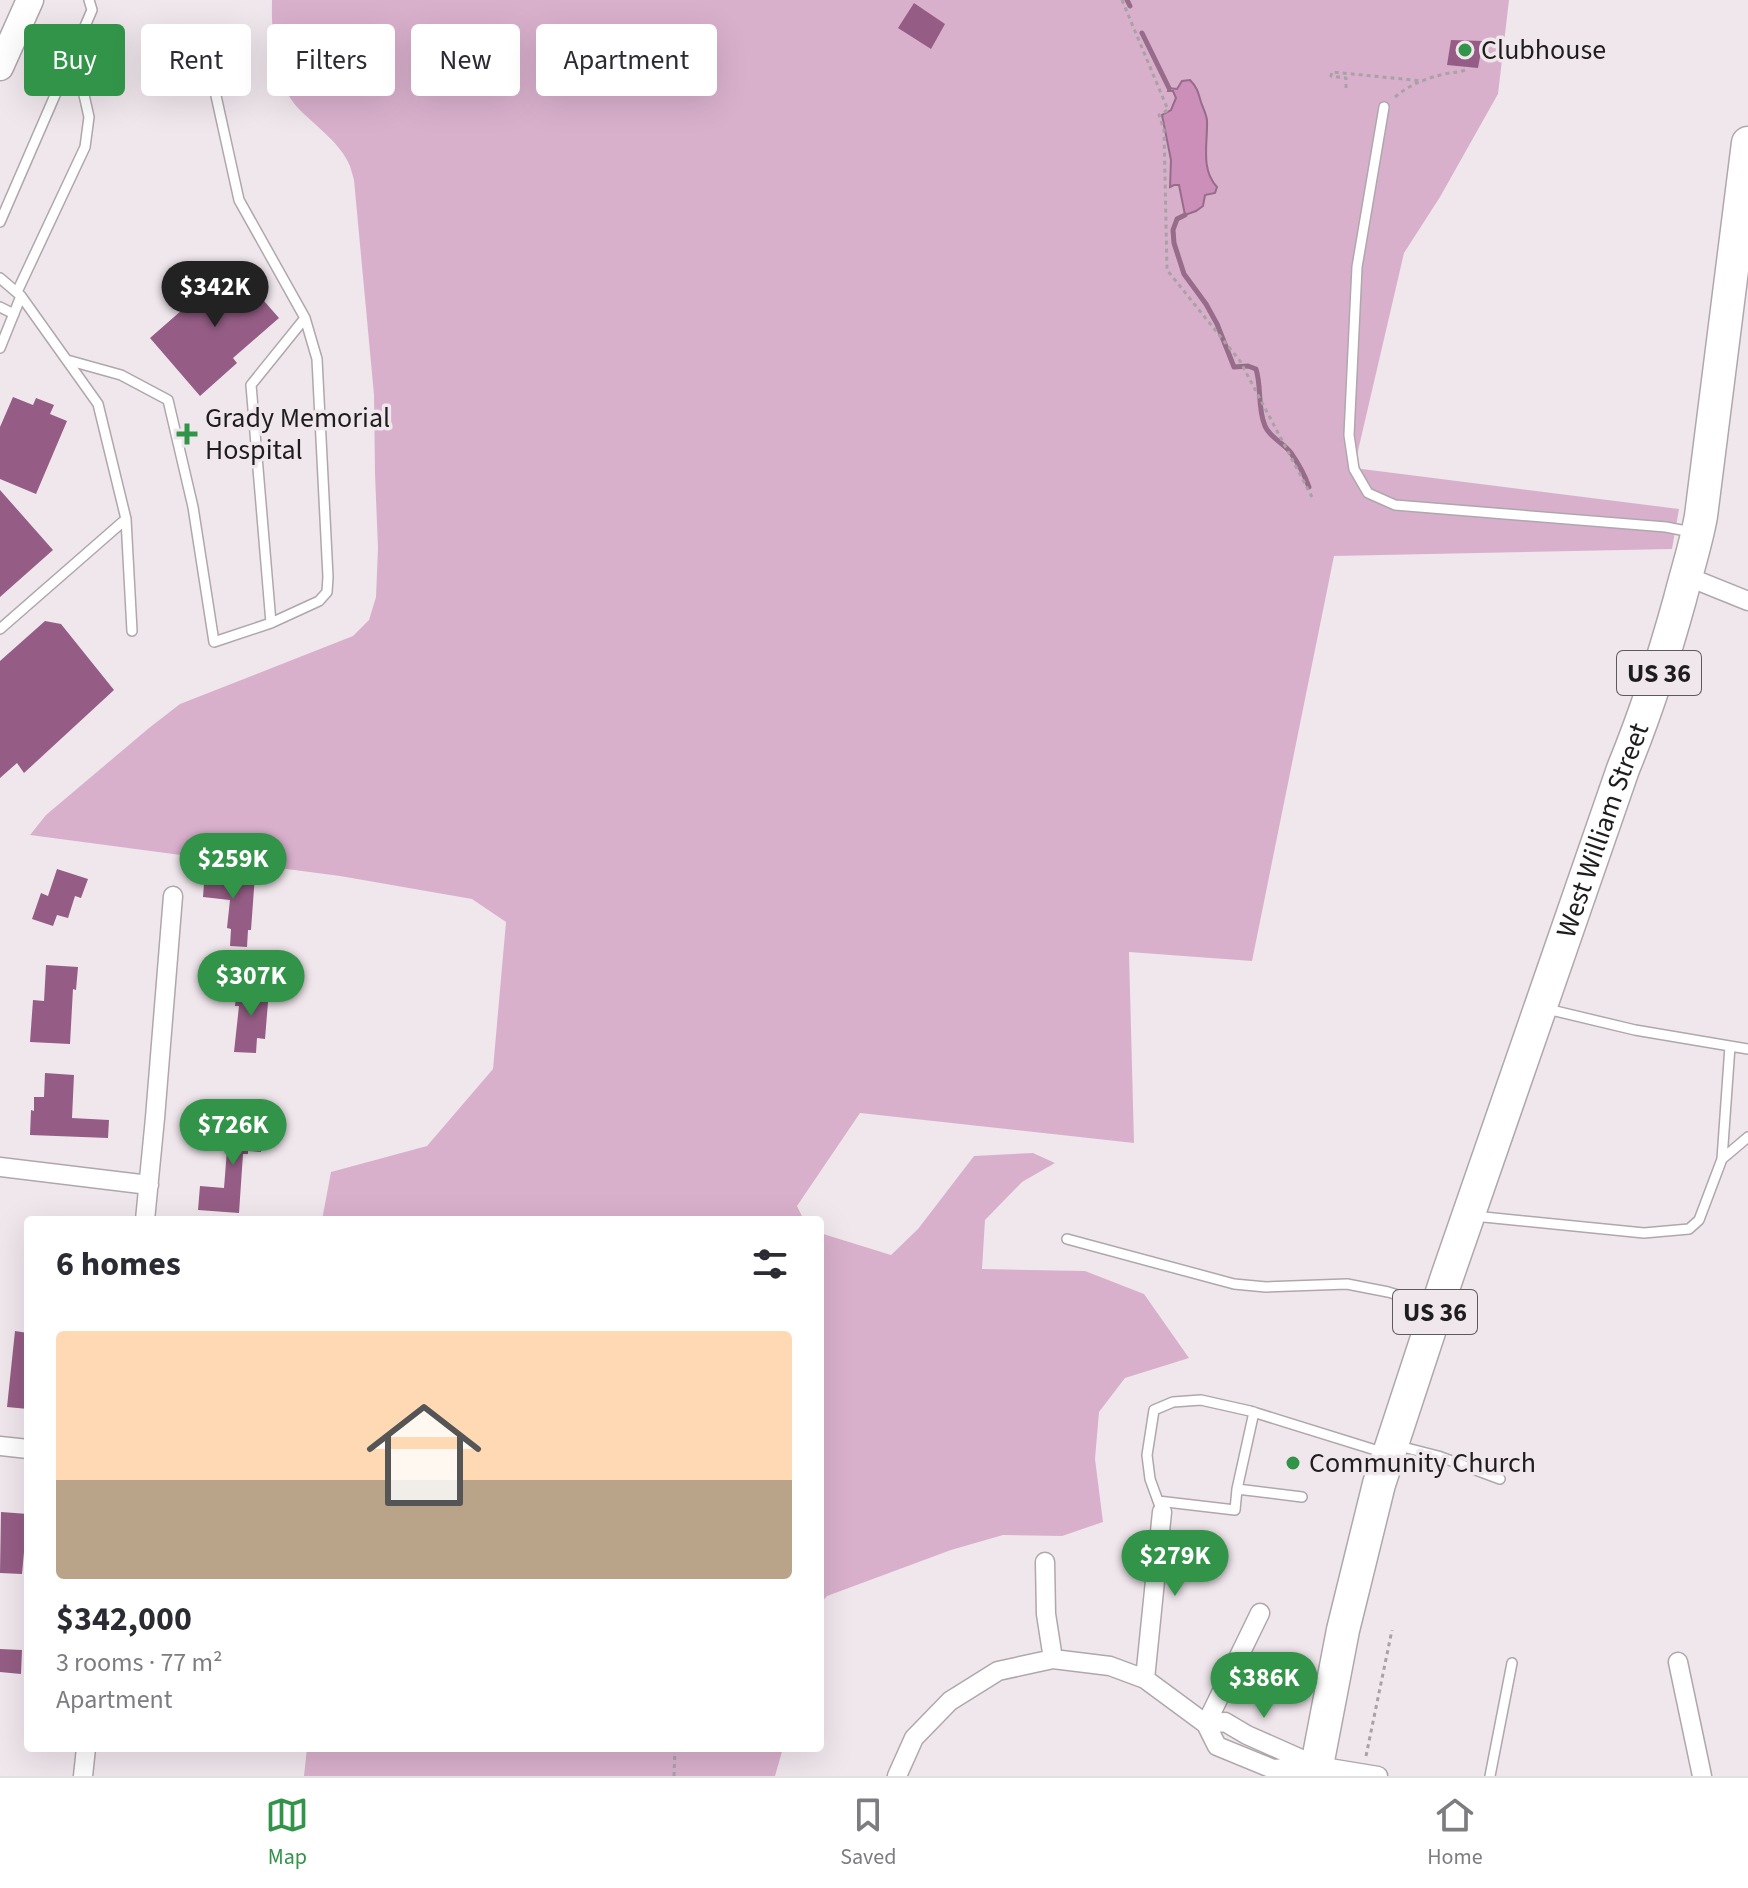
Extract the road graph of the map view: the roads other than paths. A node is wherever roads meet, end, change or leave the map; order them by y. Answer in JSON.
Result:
{"nodes":[{"id":1,"x":30,"y":0,"type":"edge"},
{"id":2,"x":89,"y":0,"type":"edge"},
{"id":3,"x":86,"y":24,"type":"edge"},
{"id":4,"x":0,"y":67,"type":"edge"},
{"id":5,"x":55,"y":96,"type":"edge"},
{"id":6,"x":84,"y":96,"type":"edge"},
{"id":7,"x":216,"y":96,"type":"edge"},
{"id":8,"x":1384,"y":107,"type":"road end"},
{"id":9,"x":1748,"y":143,"type":"edge"},
{"id":10,"x":0,"y":222,"type":"edge"},
{"id":11,"x":0,"y":278,"type":"edge"},
{"id":12,"x":19,"y":294,"type":"junction"},
{"id":13,"x":0,"y":307,"type":"edge"},
{"id":14,"x":14,"y":314,"type":"junction"},
{"id":15,"x":305,"y":318,"type":"junction"},
{"id":16,"x":0,"y":348,"type":"edge"},
{"id":17,"x":67,"y":360,"type":"junction"},
{"id":18,"x":126,"y":519,"type":"junction"},
{"id":19,"x":1698,"y":533,"type":"junction"},
{"id":20,"x":1686,"y":576,"type":"junction"},
{"id":21,"x":1748,"y":601,"type":"edge"},
{"id":22,"x":271,"y":623,"type":"junction"},
{"id":23,"x":0,"y":629,"type":"edge"},
{"id":24,"x":132,"y":631,"type":"dead end"},
{"id":25,"x":173,"y":896,"type":"dead end"},
{"id":26,"x":1540,"y":1008,"type":"junction"},
{"id":27,"x":1730,"y":1046,"type":"junction"},
{"id":28,"x":1748,"y":1049,"type":"edge"},
{"id":29,"x":1748,"y":1137,"type":"edge"},
{"id":30,"x":1722,"y":1159,"type":"junction"},
{"id":31,"x":0,"y":1167,"type":"edge"},
{"id":32,"x":149,"y":1185,"type":"junction"},
{"id":33,"x":145,"y":1216,"type":"edge"},
{"id":34,"x":1468,"y":1216,"type":"junction"},
{"id":35,"x":1067,"y":1239,"type":"dead end"},
{"id":36,"x":1437,"y":1307,"type":"junction"},
{"id":37,"x":1254,"y":1412,"type":"junction"},
{"id":38,"x":0,"y":1446,"type":"edge"},
{"id":39,"x":24,"y":1449,"type":"edge"},
{"id":40,"x":1390,"y":1449,"type":"junction"},
{"id":41,"x":1500,"y":1479,"type":"dead end"},
{"id":42,"x":1237,"y":1489,"type":"junction"},
{"id":43,"x":1302,"y":1497,"type":"dead end"},
{"id":44,"x":1160,"y":1506,"type":"junction"},
{"id":45,"x":1045,"y":1562,"type":"dead end"},
{"id":46,"x":1260,"y":1613,"type":"dead end"},
{"id":47,"x":1053,"y":1659,"type":"junction"},
{"id":48,"x":1678,"y":1662,"type":"dead end"},
{"id":49,"x":1512,"y":1663,"type":"dead end"},
{"id":50,"x":1145,"y":1679,"type":"junction"},
{"id":51,"x":1206,"y":1724,"type":"junction"},
{"id":52,"x":86,"y":1752,"type":"edge"},
{"id":53,"x":1316,"y":1771,"type":"edge"},
{"id":54,"x":1370,"y":1775,"type":"edge"},
{"id":55,"x":83,"y":1776,"type":"edge"},
{"id":56,"x":897,"y":1776,"type":"edge"},
{"id":57,"x":1490,"y":1776,"type":"edge"},
{"id":58,"x":1702,"y":1776,"type":"edge"}],
"edges":[{"from":1,"to":4,"type":"main road"},
{"from":2,"to":3,"type":"lane"},
{"from":5,"to":10,"type":"lane"},
{"from":6,"to":12,"type":"lane"},
{"from":7,"to":15,"type":"lane"},
{"from":8,"to":19,"type":"lane"},
{"from":9,"to":19,"type":"highway","name":"West William Street","number":"US 36"},
{"from":11,"to":12,"type":"lane"},
{"from":12,"to":14,"type":"lane"},
{"from":12,"to":17,"type":"lane"},
{"from":13,"to":14,"type":"lane"},
{"from":14,"to":16,"type":"lane"},
{"from":15,"to":22,"type":"lane"},
{"from":15,"to":22,"type":"lane"},
{"from":17,"to":18,"type":"lane"},
{"from":17,"to":22,"type":"lane"},
{"from":18,"to":23,"type":"lane"},
{"from":18,"to":24,"type":"lane"},
{"from":19,"to":20,"type":"highway","name":"West William Street","number":"US 36"},
{"from":20,"to":21,"type":"street"},
{"from":20,"to":26,"type":"highway","name":"West William Street","number":"US 36"},
{"from":25,"to":32,"type":"street"},
{"from":26,"to":27,"type":"lane"},
{"from":26,"to":34,"type":"highway","name":"West William Street","number":"US 36"},
{"from":27,"to":28,"type":"lane"},
{"from":27,"to":30,"type":"lane"},
{"from":29,"to":30,"type":"lane"},
{"from":30,"to":34,"type":"lane"},
{"from":31,"to":32,"type":"street"},
{"from":32,"to":33,"type":"street"},
{"from":34,"to":36,"type":"highway","number":"US 36"},
{"from":35,"to":36,"type":"lane"},
{"from":36,"to":40,"type":"highway","number":"US 36"},
{"from":37,"to":40,"type":"lane"},
{"from":37,"to":42,"type":"lane"},
{"from":37,"to":44,"type":"lane"},
{"from":38,"to":39,"type":"street"},
{"from":40,"to":41,"type":"lane"},
{"from":40,"to":53,"type":"highway","number":"US 36"},
{"from":42,"to":43,"type":"lane"},
{"from":42,"to":44,"type":"lane"},
{"from":44,"to":50,"type":"street"},
{"from":45,"to":47,"type":"street"},
{"from":46,"to":51,"type":"street"},
{"from":47,"to":50,"type":"street"},
{"from":47,"to":56,"type":"street"},
{"from":48,"to":58,"type":"street"},
{"from":49,"to":57,"type":"lane"},
{"from":50,"to":51,"type":"street"},
{"from":51,"to":53,"type":"street"},
{"from":52,"to":55,"type":"street"},
{"from":53,"to":54,"type":"street"}]}
